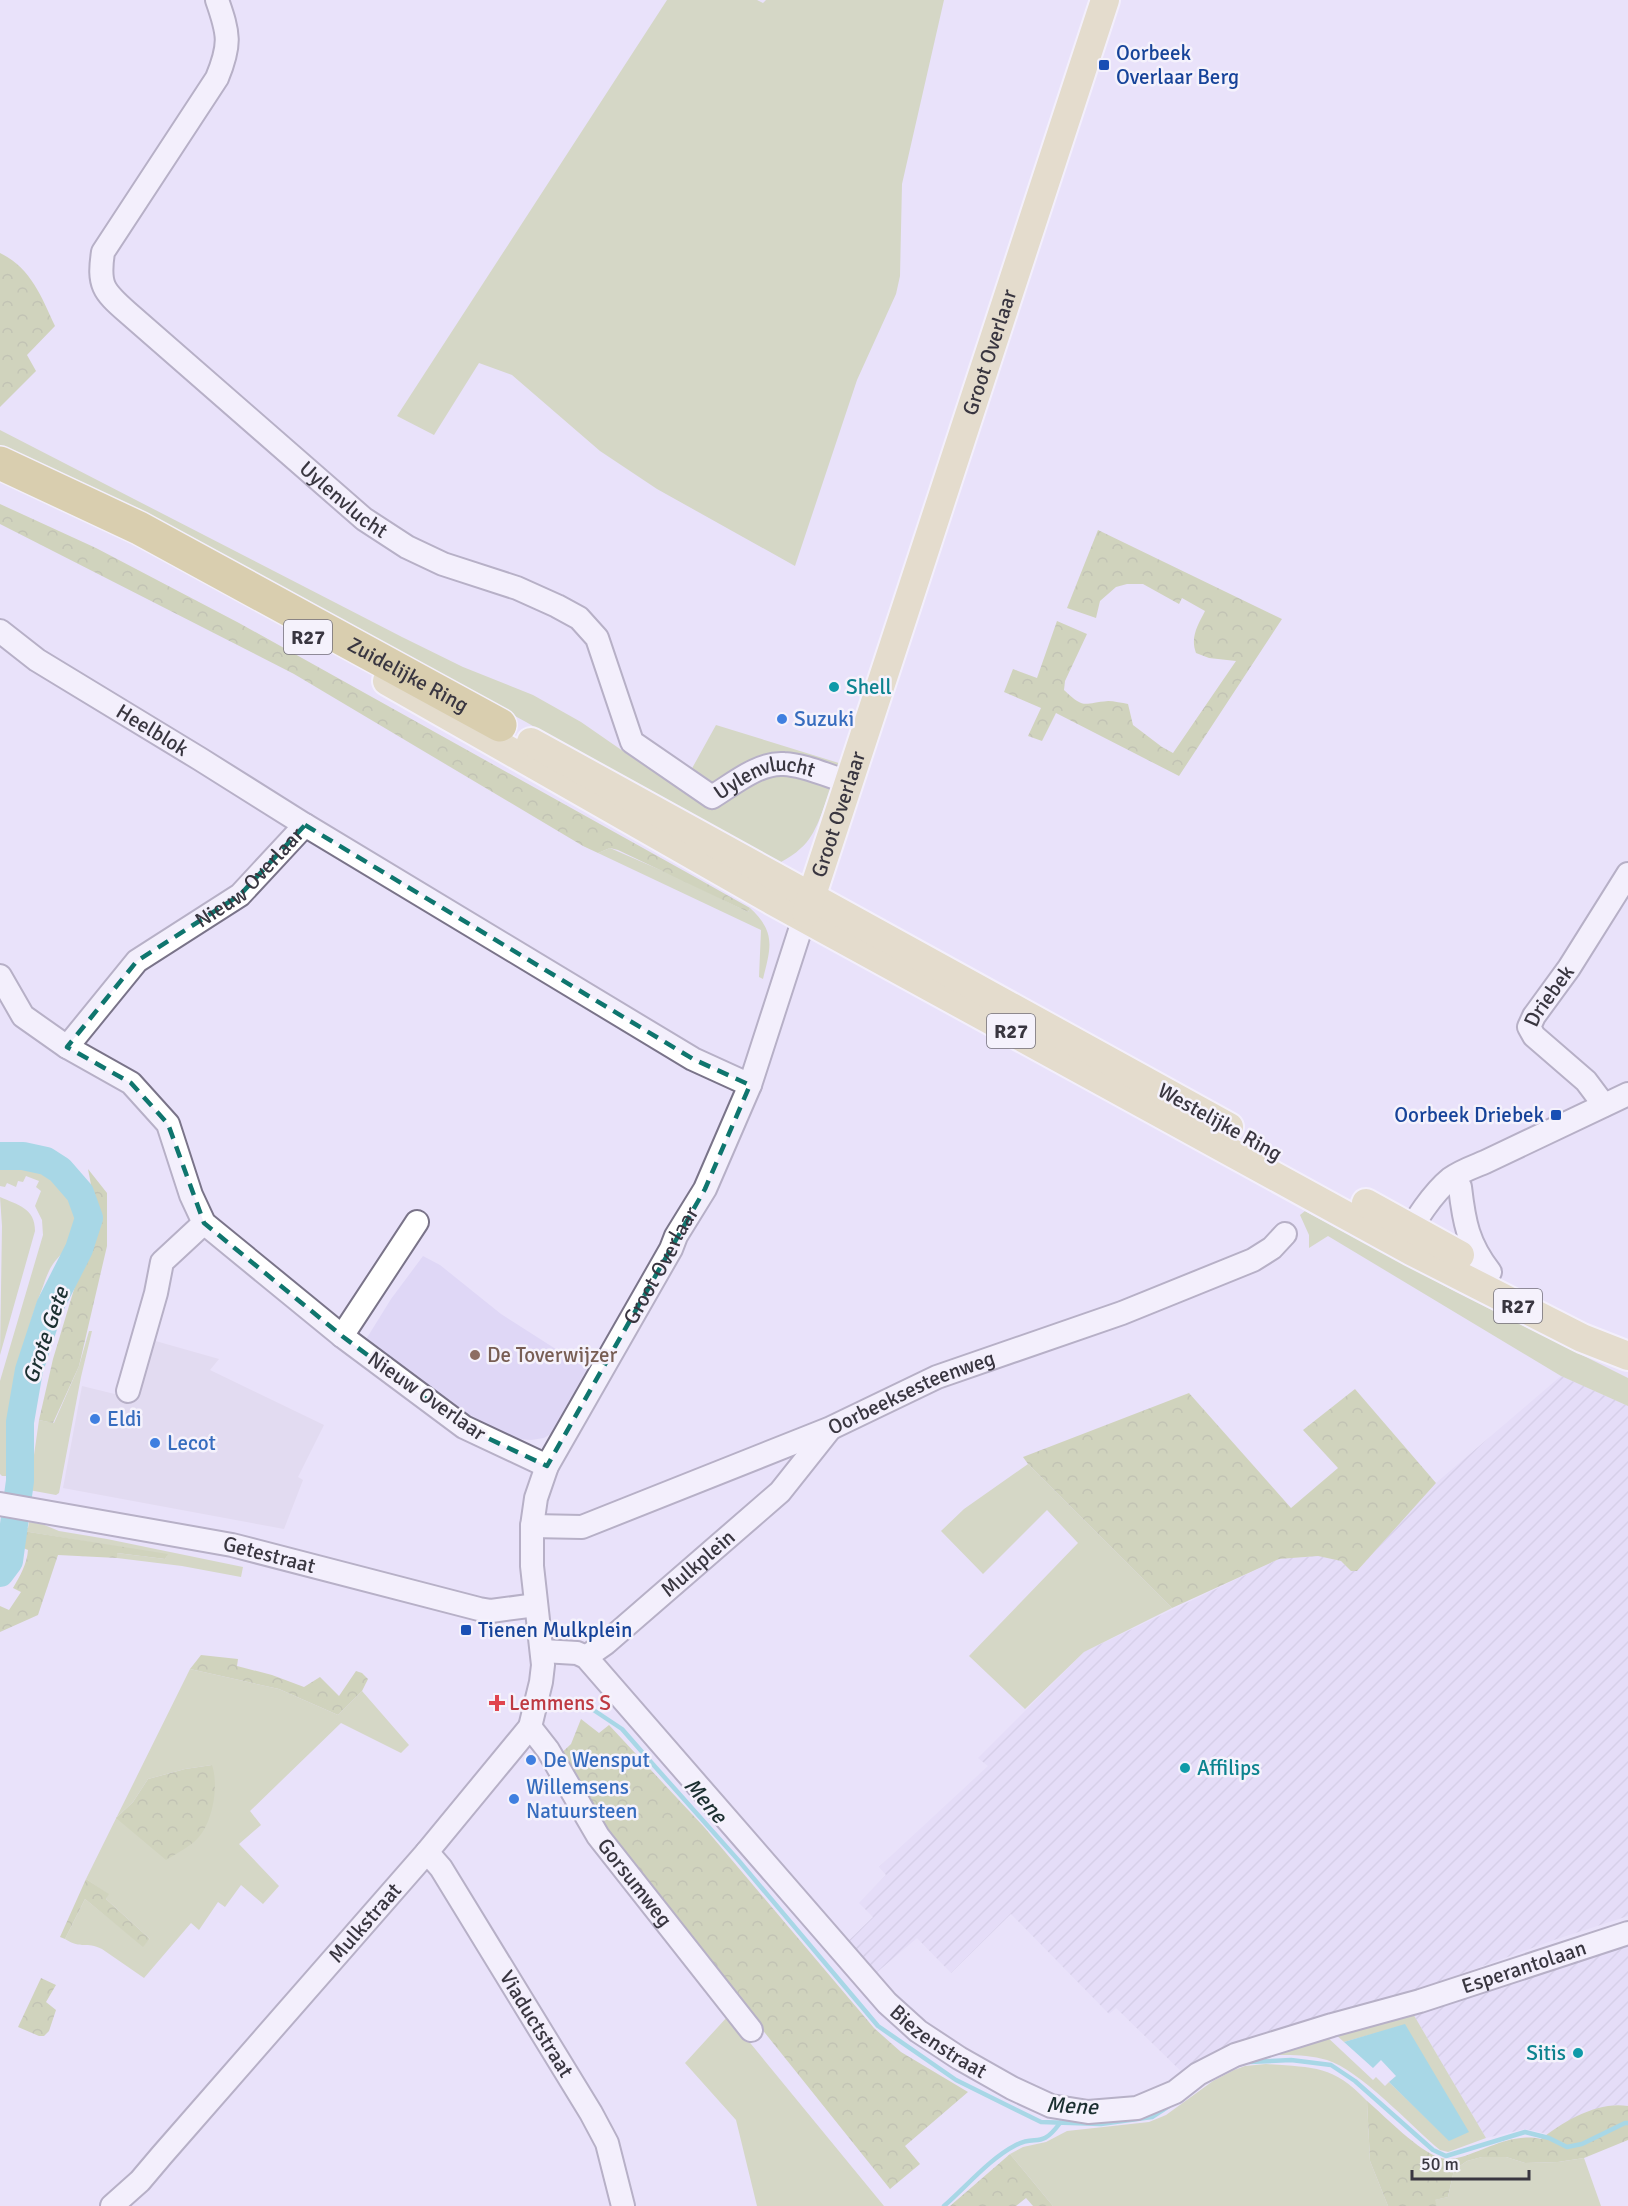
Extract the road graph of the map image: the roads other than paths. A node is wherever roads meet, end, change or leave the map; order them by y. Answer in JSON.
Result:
{"nodes":[{"id":1,"x":217,"y":0,"type":"edge"},
{"id":2,"x":1105,"y":0,"type":"edge"},
{"id":3,"x":0,"y":463,"type":"edge"},
{"id":4,"x":0,"y":479,"type":"edge"},
{"id":5,"x":0,"y":631,"type":"edge"},
{"id":6,"x":500,"y":725,"type":"joint"},
{"id":7,"x":848,"y":782,"type":"junction"},
{"id":8,"x":305,"y":825,"type":"junction"},
{"id":9,"x":1628,"y":874,"type":"edge"},
{"id":10,"x":808,"y":907,"type":"junction"},
{"id":11,"x":0,"y":976,"type":"edge"},
{"id":12,"x":67,"y":1047,"type":"junction"},
{"id":13,"x":750,"y":1085,"type":"junction"},
{"id":14,"x":1628,"y":1094,"type":"edge"},
{"id":15,"x":1604,"y":1105,"type":"junction"},
{"id":16,"x":1485,"y":1162,"type":"junction"},
{"id":17,"x":1460,"y":1188,"type":"junction"},
{"id":18,"x":417,"y":1222,"type":"dead end"},
{"id":19,"x":204,"y":1223,"type":"junction"},
{"id":20,"x":1285,"y":1234,"type":"dead end"},
{"id":21,"x":1412,"y":1240,"type":"junction"},
{"id":22,"x":1491,"y":1272,"type":"junction"},
{"id":23,"x":342,"y":1336,"type":"junction"},
{"id":24,"x":1628,"y":1350,"type":"edge"},
{"id":25,"x":1628,"y":1356,"type":"edge"},
{"id":26,"x":128,"y":1390,"type":"dead end"},
{"id":27,"x":831,"y":1428,"type":"junction"},
{"id":28,"x":547,"y":1466,"type":"junction"},
{"id":29,"x":12,"y":1506,"type":"edge"},
{"id":30,"x":532,"y":1526,"type":"junction"},
{"id":31,"x":536,"y":1605,"type":"junction"},
{"id":32,"x":543,"y":1651,"type":"junction"},
{"id":33,"x":586,"y":1657,"type":"junction"},
{"id":34,"x":530,"y":1727,"type":"junction"},
{"id":35,"x":427,"y":1852,"type":"junction"},
{"id":36,"x":1628,"y":1933,"type":"edge"},
{"id":37,"x":1420,"y":2001,"type":"joint"},
{"id":38,"x":751,"y":2030,"type":"dead end"},
{"id":39,"x":112,"y":2206,"type":"edge"},
{"id":40,"x":624,"y":2206,"type":"edge"}],
"edges":[{"from":1,"to":7,"type":"street","name":"Uylenvlucht"},
{"from":2,"to":7,"type":"main road","name":"Groot Overlaar"},
{"from":3,"to":6,"type":"highway","name":"Zuidelijke Ring","number":"R27"},
{"from":4,"to":10,"type":"main road","name":"Zuidelijke Ring","number":"R27"},
{"from":5,"to":8,"type":"street","name":"Heelblok"},
{"from":6,"to":10,"type":"main road","name":"Zuidelijke Ring","number":"R27"},
{"from":7,"to":10,"type":"main road","name":"Groot Overlaar"},
{"from":8,"to":12,"type":"street","name":"Nieuw Overlaar"},
{"from":8,"to":13,"type":"street","name":"Nieuw Overlaar"},
{"from":9,"to":15,"type":"street","name":"Driebek"},
{"from":10,"to":13,"type":"street","name":"Groot Overlaar"},
{"from":10,"to":21,"type":"main road","name":"Westelijke Ring","number":"R27"},
{"from":11,"to":12,"type":"street"},
{"from":12,"to":19,"type":"street","name":"Nieuw Overlaar"},
{"from":13,"to":28,"type":"street","name":"Groot Overlaar"},
{"from":14,"to":15,"type":"street"},
{"from":15,"to":16,"type":"street"},
{"from":16,"to":17,"type":"street"},
{"from":16,"to":21,"type":"street"},
{"from":17,"to":21,"type":"street"},
{"from":17,"to":22,"type":"street"},
{"from":18,"to":23,"type":"street"},
{"from":19,"to":23,"type":"street","name":"Nieuw Overlaar"},
{"from":19,"to":26,"type":"street"},
{"from":20,"to":27,"type":"street","name":"Oorbeeksesteenweg"},
{"from":21,"to":22,"type":"main road","name":"Westelijke Ring","number":"R27"},
{"from":21,"to":25,"type":"main road","name":"Westelijke Ring","number":"R27"},
{"from":22,"to":24,"type":"main road","name":"Westelijke Ring","number":"R27"},
{"from":23,"to":28,"type":"street","name":"Nieuw Overlaar"},
{"from":27,"to":30,"type":"street","name":"Oorbeeksesteenweg"},
{"from":27,"to":33,"type":"street","name":"Mulkplein"},
{"from":28,"to":30,"type":"street","name":"Groot Overlaar"},
{"from":29,"to":31,"type":"street","name":"Getestraat"},
{"from":30,"to":31,"type":"street","name":"Groot Overlaar"},
{"from":31,"to":32,"type":"street","name":"Mulkstraat"},
{"from":32,"to":33,"type":"street"},
{"from":32,"to":34,"type":"street","name":"Mulkstraat"},
{"from":33,"to":37,"type":"street","name":"Biezenstraat"},
{"from":34,"to":35,"type":"street","name":"Mulkstraat"},
{"from":34,"to":38,"type":"street","name":"Gorsumweg"},
{"from":35,"to":39,"type":"street","name":"Mulkstraat"},
{"from":35,"to":40,"type":"street","name":"Viaductstraat"},
{"from":36,"to":37,"type":"street","name":"Esperantolaan"}]}
